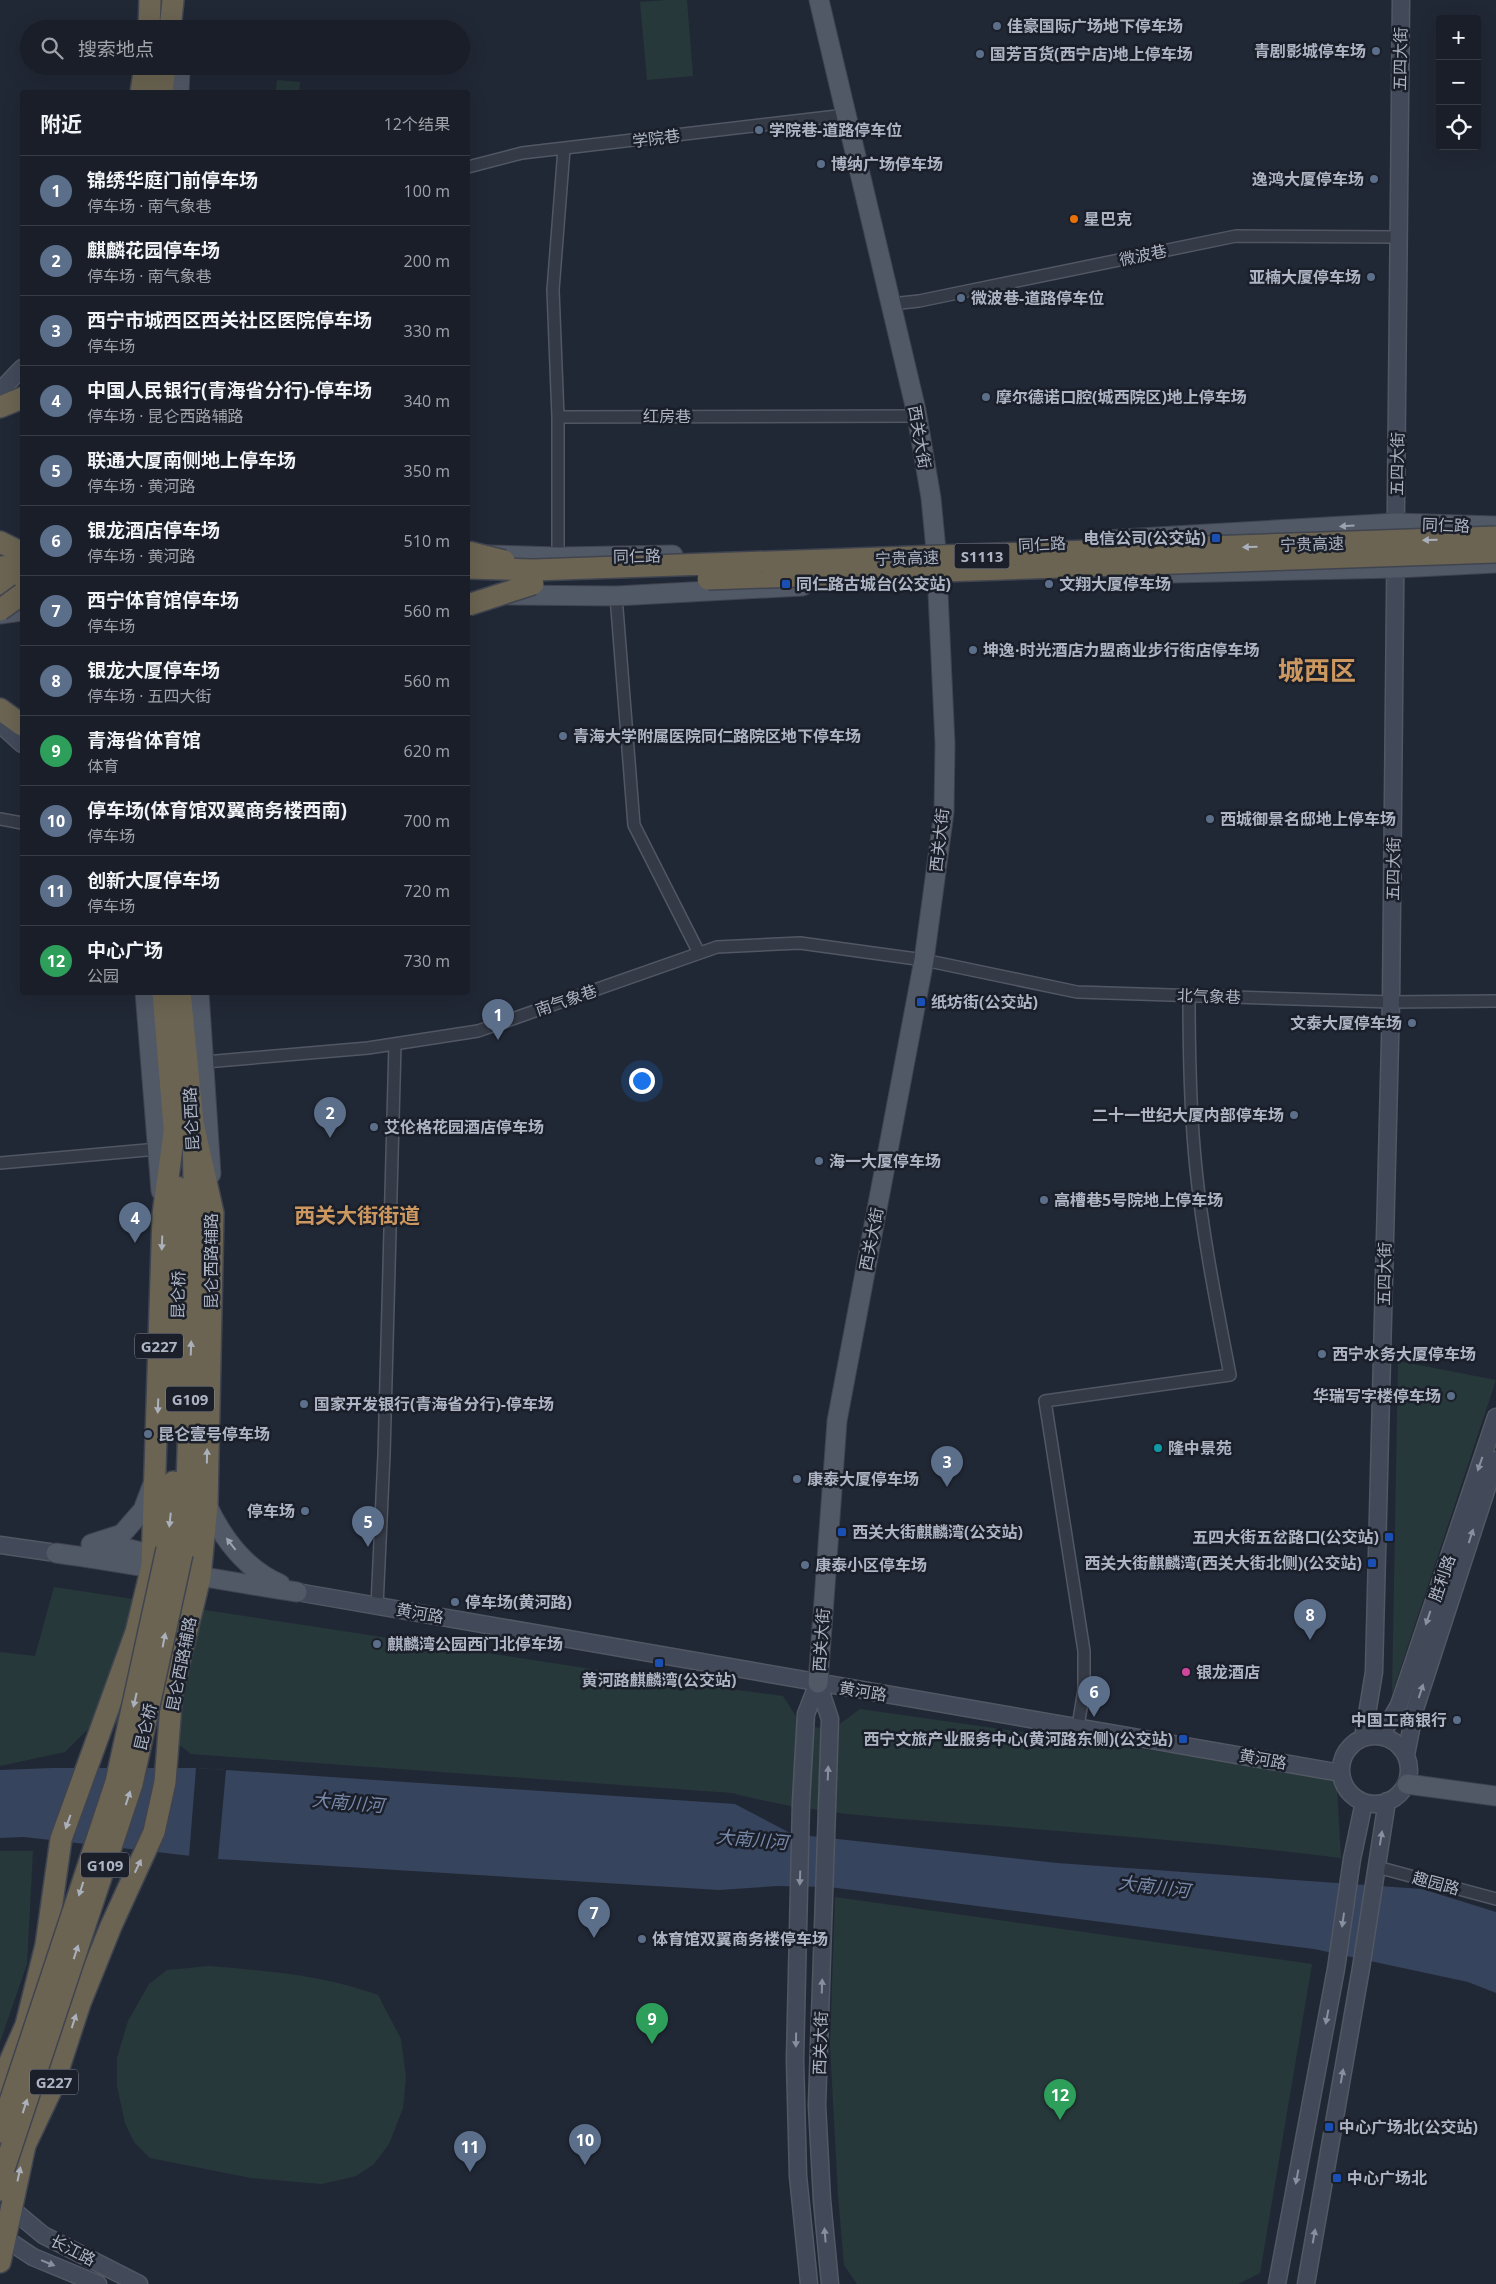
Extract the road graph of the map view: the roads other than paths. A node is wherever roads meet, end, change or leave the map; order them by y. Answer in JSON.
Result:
{"nodes":[{"id":1,"x":150,"y":0,"type":"edge"},
{"id":2,"x":819,"y":0,"type":"edge"},
{"id":3,"x":1401,"y":0,"type":"edge"},
{"id":4,"x":173,"y":4,"type":"edge"},
{"id":5,"x":149,"y":20,"type":"edge"},
{"id":6,"x":171,"y":20,"type":"edge"},
{"id":7,"x":174,"y":20,"type":"edge"},
{"id":8,"x":144,"y":75,"type":"edge"},
{"id":9,"x":146,"y":75,"type":"edge"},
{"id":10,"x":176,"y":75,"type":"edge"},
{"id":11,"x":141,"y":90,"type":"edge"},
{"id":12,"x":146,"y":90,"type":"edge"},
{"id":13,"x":164,"y":90,"type":"edge"},
{"id":14,"x":846,"y":115,"type":"junction"},
{"id":15,"x":564,"y":148,"type":"junction"},
{"id":16,"x":470,"y":166,"type":"edge"},
{"id":17,"x":1399,"y":237,"type":"junction"},
{"id":18,"x":891,"y":304,"type":"junction"},
{"id":19,"x":20,"y":370,"type":"edge"},
{"id":20,"x":0,"y":391,"type":"edge"},
{"id":21,"x":20,"y":399,"type":"edge"},
{"id":22,"x":0,"y":407,"type":"edge"},
{"id":23,"x":917,"y":416,"type":"junction"},
{"id":24,"x":558,"y":417,"type":"junction"},
{"id":25,"x":1396,"y":523,"type":"junction"},
{"id":26,"x":1496,"y":526,"type":"edge"},
{"id":27,"x":1496,"y":538,"type":"edge"},
{"id":28,"x":0,"y":542,"type":"edge"},
{"id":29,"x":936,"y":550,"type":"junction"},
{"id":30,"x":20,"y":552,"type":"edge"},
{"id":31,"x":1496,"y":552,"type":"edge"},
{"id":32,"x":20,"y":553,"type":"edge"},
{"id":33,"x":470,"y":553,"type":"edge"},
{"id":34,"x":470,"y":554,"type":"edge"},
{"id":35,"x":0,"y":555,"type":"edge"},
{"id":36,"x":558,"y":557,"type":"junction"},
{"id":37,"x":1496,"y":563,"type":"edge"},
{"id":38,"x":20,"y":565,"type":"edge"},
{"id":39,"x":0,"y":568,"type":"edge"},
{"id":40,"x":470,"y":568,"type":"edge"},
{"id":41,"x":1397,"y":568,"type":"junction"},
{"id":42,"x":533,"y":577,"type":"junction"},
{"id":43,"x":938,"y":579,"type":"junction"},
{"id":44,"x":20,"y":582,"type":"edge"},
{"id":45,"x":470,"y":583,"type":"edge"},
{"id":46,"x":0,"y":584,"type":"edge"},
{"id":47,"x":470,"y":595,"type":"edge"},
{"id":48,"x":20,"y":596,"type":"edge"},
{"id":49,"x":616,"y":596,"type":"junction"},
{"id":50,"x":20,"y":599,"type":"edge"},
{"id":51,"x":0,"y":601,"type":"edge"},
{"id":52,"x":470,"y":604,"type":"edge"},
{"id":53,"x":20,"y":611,"type":"edge"},
{"id":54,"x":0,"y":612,"type":"edge"},
{"id":55,"x":0,"y":709,"type":"edge"},
{"id":56,"x":0,"y":724,"type":"edge"},
{"id":57,"x":20,"y":724,"type":"edge"},
{"id":58,"x":20,"y":742,"type":"edge"},
{"id":59,"x":0,"y":819,"type":"edge"},
{"id":60,"x":20,"y":823,"type":"edge"},
{"id":61,"x":699,"y":953,"type":"junction"},
{"id":62,"x":924,"y":960,"type":"junction"},
{"id":63,"x":150,"y":995,"type":"edge"},
{"id":64,"x":198,"y":995,"type":"edge"},
{"id":65,"x":198,"y":995,"type":"edge"},
{"id":66,"x":1189,"y":995,"type":"junction"},
{"id":67,"x":1496,"y":1001,"type":"edge"},
{"id":68,"x":1391,"y":1002,"type":"junction"},
{"id":69,"x":167,"y":1005,"type":"edge"},
{"id":70,"x":395,"y":1044,"type":"junction"},
{"id":71,"x":205,"y":1062,"type":"junction"},
{"id":72,"x":184,"y":1124,"type":"junction"},
{"id":73,"x":158,"y":1149,"type":"junction"},
{"id":74,"x":0,"y":1164,"type":"edge"},
{"id":75,"x":213,"y":1213,"type":"junction"},
{"id":76,"x":163,"y":1215,"type":"junction"},
{"id":77,"x":187,"y":1245,"type":"junction"},
{"id":78,"x":1494,"y":1427,"type":"edge"},
{"id":79,"x":1496,"y":1460,"type":"edge"},
{"id":80,"x":156,"y":1478,"type":"junction"},
{"id":81,"x":206,"y":1505,"type":"junction"},
{"id":82,"x":0,"y":1545,"type":"edge"},
{"id":83,"x":56,"y":1553,"type":"junction"},
{"id":84,"x":152,"y":1560,"type":"junction"},
{"id":85,"x":200,"y":1571,"type":"junction"},
{"id":86,"x":262,"y":1576,"type":"junction"},
{"id":87,"x":297,"y":1592,"type":"junction"},
{"id":88,"x":377,"y":1606,"type":"junction"},
{"id":89,"x":818,"y":1683,"type":"junction"},
{"id":90,"x":1078,"y":1726,"type":"junction"},
{"id":91,"x":1381,"y":1736,"type":"junction"},
{"id":92,"x":1363,"y":1738,"type":"junction"},
{"id":93,"x":1406,"y":1755,"type":"junction"},
{"id":94,"x":1341,"y":1773,"type":"junction"},
{"id":95,"x":1407,"y":1784,"type":"junction"},
{"id":96,"x":1496,"y":1796,"type":"edge"},
{"id":97,"x":1387,"y":1801,"type":"junction"},
{"id":98,"x":1364,"y":1802,"type":"junction"},
{"id":99,"x":1376,"y":1871,"type":"junction"},
{"id":100,"x":1496,"y":1899,"type":"edge"},
{"id":101,"x":0,"y":2084,"type":"edge"},
{"id":102,"x":0,"y":2132,"type":"edge"},
{"id":103,"x":0,"y":2190,"type":"edge"},
{"id":104,"x":6,"y":2205,"type":"edge"},
{"id":105,"x":3,"y":2236,"type":"edge"},
{"id":106,"x":0,"y":2262,"type":"edge"},
{"id":107,"x":98,"y":2284,"type":"edge"},
{"id":108,"x":139,"y":2284,"type":"edge"},
{"id":109,"x":809,"y":2284,"type":"edge"},
{"id":110,"x":830,"y":2284,"type":"edge"},
{"id":111,"x":1277,"y":2284,"type":"edge"},
{"id":112,"x":1306,"y":2284,"type":"edge"}],
"edges":[{"from":1,"to":5,"type":"highway"},
{"from":2,"to":14,"type":"main road","name":"西关大街"},
{"from":3,"to":17,"type":"main road","name":"五四大街"},
{"from":4,"to":6,"type":"highway"},
{"from":4,"to":7,"type":"highway"},
{"from":8,"to":11,"type":"highway"},
{"from":9,"to":12,"type":"highway"},
{"from":10,"to":13,"type":"highway"},
{"from":14,"to":15,"type":"street","name":"学院巷"},
{"from":14,"to":18,"type":"main road","name":"西关大街"},
{"from":15,"to":16,"type":"street","name":"学院巷"},
{"from":15,"to":24,"type":"street"},
{"from":17,"to":18,"type":"street","name":"微波巷"},
{"from":17,"to":25,"type":"main road","name":"五四大街"},
{"from":18,"to":23,"type":"main road","name":"西关大街"},
{"from":19,"to":20,"type":"main road"},
{"from":21,"to":22,"type":"highway"},
{"from":23,"to":24,"type":"street","name":"红房巷"},
{"from":23,"to":29,"type":"main road","name":"西关大街"},
{"from":24,"to":36,"type":"street"},
{"from":25,"to":26,"type":"main road","name":"同仁路"},
{"from":25,"to":29,"type":"main road","name":"同仁路","one_way":true},
{"from":25,"to":41,"type":"main road","name":"五四大街"},
{"from":27,"to":42,"type":"highway","name":"宁贵高速","number":"S1113","one_way":true,"bridge":true},
{"from":28,"to":30,"type":"highway"},
{"from":29,"to":36,"type":"main road","name":"同仁路"},
{"from":29,"to":43,"type":"main road","name":"西关大街"},
{"from":31,"to":42,"type":"highway","name":"宁贵高速","number":"S1113","bridge":true},
{"from":32,"to":35,"type":"main road"},
{"from":33,"to":36,"type":"main road","name":"同仁路"},
{"from":34,"to":42,"type":"highway","bridge":true},
{"from":37,"to":41,"type":"main road","name":"同仁路"},
{"from":38,"to":39,"type":"highway"},
{"from":40,"to":42,"type":"highway","name":"宁贵高速","number":"S1113","bridge":true},
{"from":41,"to":43,"type":"main road","name":"同仁路"},
{"from":41,"to":68,"type":"main road","name":"五四大街"},
{"from":42,"to":45,"type":"highway","name":"宁贵高速","number":"S1113"},
{"from":42,"to":52,"type":"highway","bridge":true},
{"from":43,"to":49,"type":"main road","name":"同仁路"},
{"from":43,"to":62,"type":"main road","name":"西关大街"},
{"from":44,"to":46,"type":"highway"},
{"from":47,"to":49,"type":"main road","name":"同仁路"},
{"from":48,"to":54,"type":"highway","bridge":true},
{"from":49,"to":61,"type":"street"},
{"from":50,"to":51,"type":"highway"},
{"from":53,"to":54,"type":"main road"},
{"from":55,"to":57,"type":"highway"},
{"from":56,"to":58,"type":"main road"},
{"from":59,"to":60,"type":"street"},
{"from":61,"to":62,"type":"street","name":"南气象巷"},
{"from":61,"to":70,"type":"street","name":"南气象巷"},
{"from":62,"to":66,"type":"street","name":"北气象巷"},
{"from":62,"to":89,"type":"main road","name":"西关大街"},
{"from":63,"to":69,"type":"main road"},
{"from":64,"to":71,"type":"main road"},
{"from":65,"to":72,"type":"main road"},
{"from":66,"to":68,"type":"street","name":"北气象巷"},
{"from":66,"to":90,"type":"street"},
{"from":67,"to":68,"type":"street","name":"北气象巷"},
{"from":68,"to":92,"type":"main road","name":"五四大街"},
{"from":69,"to":72,"type":"highway","name":"昆仑西路","number":"G109"},
{"from":69,"to":72,"type":"main road"},
{"from":69,"to":73,"type":"main road"},
{"from":70,"to":71,"type":"street","name":"南气象巷"},
{"from":70,"to":88,"type":"street"},
{"from":71,"to":75,"type":"main road"},
{"from":72,"to":75,"type":"highway","name":"昆仑西路辅路","number":"G227"},
{"from":72,"to":76,"type":"highway","number":"G227"},
{"from":72,"to":77,"type":"highway","name":"昆仑西路","number":"G109"},
{"from":73,"to":74,"type":"street"},
{"from":73,"to":76,"type":"main road"},
{"from":81,"to":75,"type":"highway","name":"昆仑西路辅路","number":"G227","one_way":true},
{"from":76,"to":80,"type":"highway","number":"G227","one_way":true},
{"from":77,"to":102,"type":"highway","name":"昆仑桥","number":"G109","one_way":true,"bridge":true},
{"from":103,"to":77,"type":"highway","name":"昆仑桥","number":"G109","one_way":true,"bridge":true},
{"from":78,"to":91,"type":"main road","name":"胜利路","one_way":true},
{"from":93,"to":79,"type":"main road","name":"胜利路","one_way":true},
{"from":80,"to":83,"type":"main road"},
{"from":80,"to":84,"type":"highway","number":"G227"},
{"from":81,"to":85,"type":"highway","name":"昆仑西路辅路","number":"G227"},
{"from":86,"to":81,"type":"main road","one_way":true},
{"from":82,"to":83,"type":"main road"},
{"from":83,"to":84,"type":"main road"},
{"from":84,"to":85,"type":"main road"},
{"from":84,"to":101,"type":"highway","number":"G227","one_way":true},
{"from":85,"to":86,"type":"main road"},
{"from":85,"to":87,"type":"main road"},
{"from":104,"to":85,"type":"highway","name":"昆仑西路辅路","number":"G227","one_way":true},
{"from":86,"to":87,"type":"main road"},
{"from":87,"to":88,"type":"main road","name":"黄河路"},
{"from":88,"to":89,"type":"main road","name":"黄河路"},
{"from":89,"to":90,"type":"main road","name":"黄河路"},
{"from":89,"to":109,"type":"main road","name":"西关大街","one_way":true},
{"from":110,"to":89,"type":"main road","name":"西关大街","one_way":true},
{"from":90,"to":94,"type":"main road","name":"黄河路"},
{"from":91,"to":92,"type":"main road"},
{"from":91,"to":93,"type":"main road"},
{"from":92,"to":94,"type":"main road"},
{"from":93,"to":95,"type":"main road"},
{"from":94,"to":98,"type":"main road"},
{"from":95,"to":96,"type":"main road"},
{"from":95,"to":97,"type":"main road"},
{"from":97,"to":98,"type":"main road"},
{"from":99,"to":97,"type":"main road","one_way":true},
{"from":98,"to":111,"type":"main road","one_way":true},
{"from":99,"to":100,"type":"street","name":"趣园路"},
{"from":112,"to":99,"type":"main road","one_way":true},
{"from":104,"to":105,"type":"highway","name":"昆仑西路辅路","number":"G227"},
{"from":104,"to":108,"type":"main road","name":"长江路"},
{"from":105,"to":106,"type":"highway","name":"昆仑西路辅路"},
{"from":105,"to":107,"type":"main road","name":"长江路","one_way":true}]}
